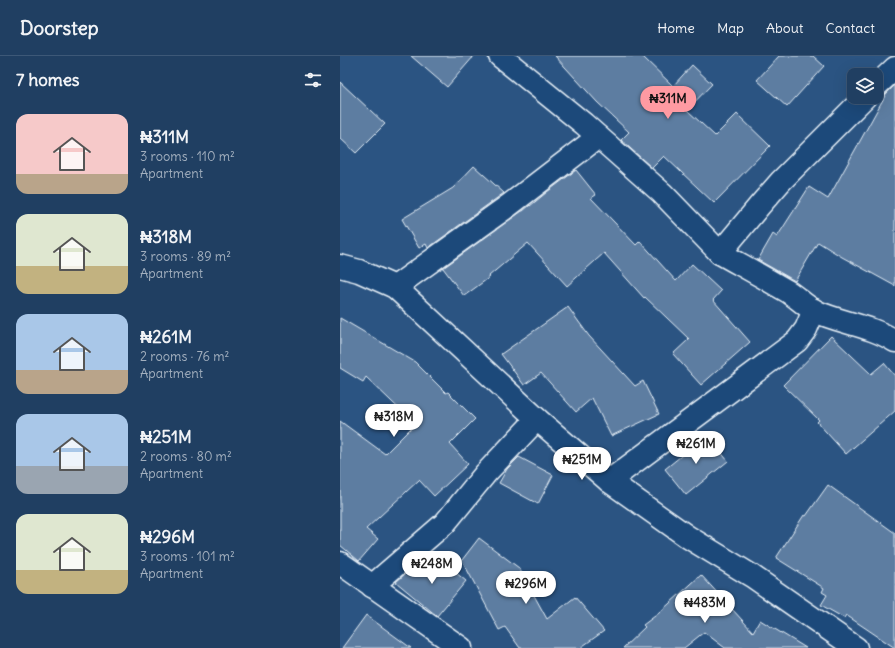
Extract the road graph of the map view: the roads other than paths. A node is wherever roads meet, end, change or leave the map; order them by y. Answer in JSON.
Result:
{"nodes":[{"id":1,"x":500,"y":56,"type":"edge"},
{"id":2,"x":884,"y":56,"type":"edge"},
{"id":3,"x":895,"y":64,"type":"edge"},
{"id":4,"x":895,"y":68,"type":"edge"},
{"id":5,"x":883,"y":79,"type":"edge"},
{"id":6,"x":858,"y":104,"type":"edge"},
{"id":7,"x":598,"y":137,"type":"junction"},
{"id":8,"x":720,"y":253,"type":"junction"},
{"id":9,"x":340,"y":266,"type":"edge"},
{"id":10,"x":395,"y":288,"type":"junction"},
{"id":11,"x":814,"y":310,"type":"junction"},
{"id":12,"x":895,"y":341,"type":"edge"},
{"id":13,"x":537,"y":419,"type":"junction"},
{"id":14,"x":609,"y":482,"type":"junction"},
{"id":15,"x":340,"y":563,"type":"edge"},
{"id":16,"x":372,"y":586,"type":"junction"},
{"id":17,"x":461,"y":648,"type":"edge"},
{"id":18,"x":856,"y":648,"type":"edge"}],
"edges":[{"from":1,"to":7,"type":"street"},
{"from":2,"to":3,"type":"street"},
{"from":4,"to":5,"type":"street"},
{"from":6,"to":8,"type":"street"},
{"from":7,"to":8,"type":"street"},
{"from":7,"to":10,"type":"street"},
{"from":8,"to":11,"type":"street"},
{"from":9,"to":10,"type":"street"},
{"from":10,"to":13,"type":"street"},
{"from":11,"to":12,"type":"street"},
{"from":11,"to":14,"type":"street"},
{"from":13,"to":14,"type":"street"},
{"from":13,"to":16,"type":"street"},
{"from":14,"to":18,"type":"street"},
{"from":15,"to":16,"type":"street"},
{"from":16,"to":17,"type":"street"}]}
